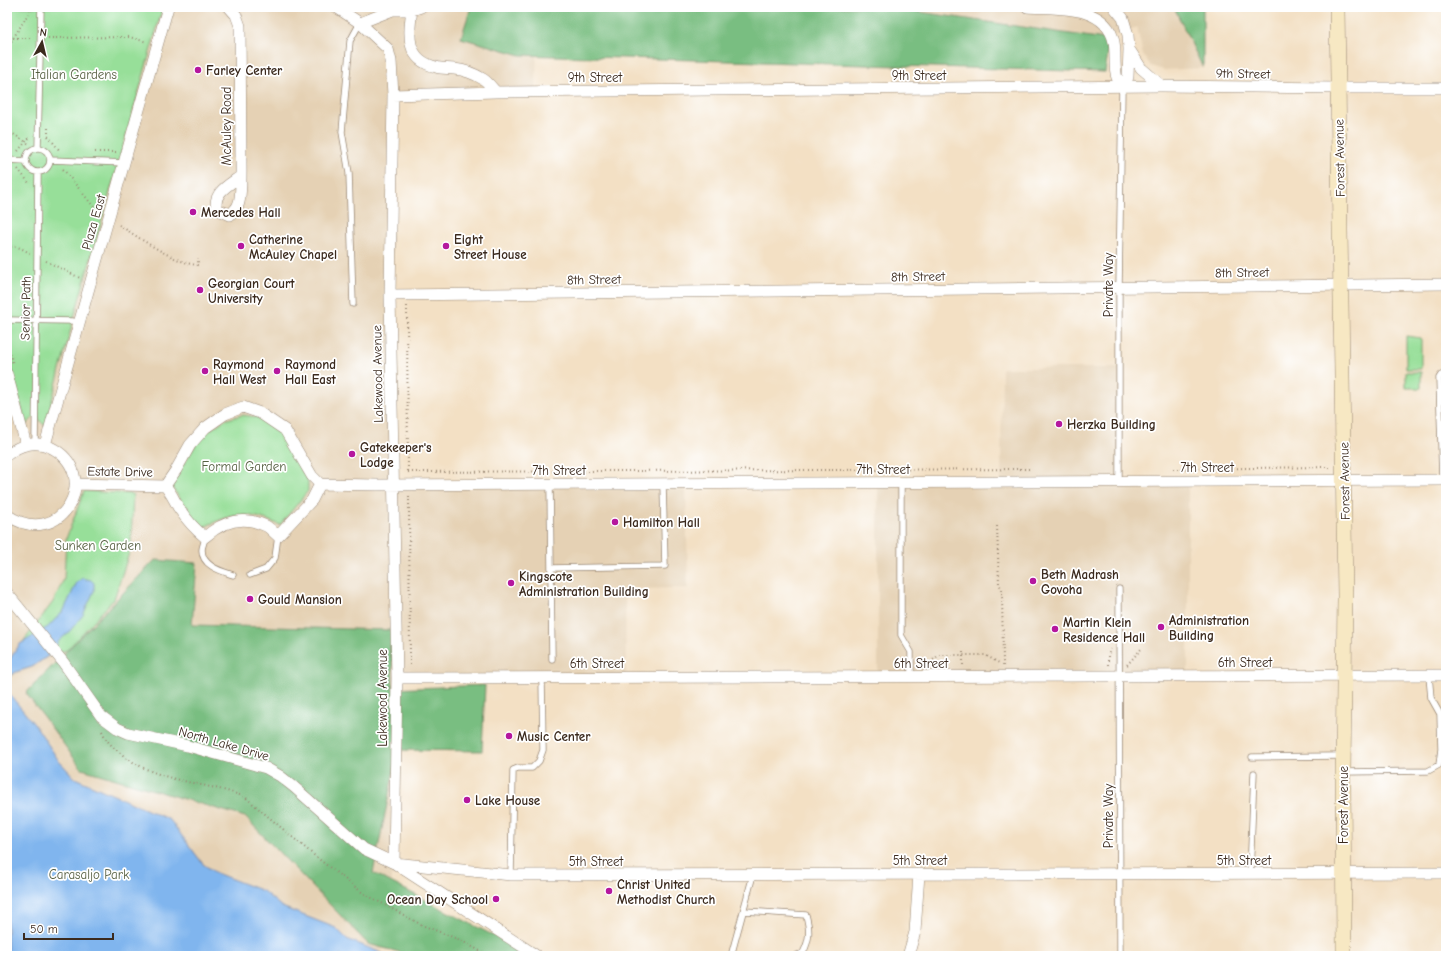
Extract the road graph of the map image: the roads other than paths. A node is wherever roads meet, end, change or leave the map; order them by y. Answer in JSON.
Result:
{"nodes":[{"id":1,"x":41,"y":7,"type":"edge"},
{"id":2,"x":168,"y":7,"type":"edge"},
{"id":3,"x":229,"y":7,"type":"edge"},
{"id":4,"x":336,"y":7,"type":"edge"},
{"id":5,"x":1027,"y":7,"type":"edge"},
{"id":6,"x":1114,"y":7,"type":"edge"},
{"id":7,"x":1337,"y":7,"type":"edge"},
{"id":8,"x":1354,"y":7,"type":"edge"},
{"id":9,"x":416,"y":9,"type":"edge"},
{"id":10,"x":360,"y":23,"type":"junction"},
{"id":11,"x":1129,"y":49,"type":"junction"},
{"id":12,"x":1162,"y":86,"type":"junction"},
{"id":13,"x":1122,"y":88,"type":"junction"},
{"id":14,"x":1338,"y":88,"type":"junction"},
{"id":15,"x":1446,"y":88,"type":"edge"},
{"id":16,"x":496,"y":92,"type":"junction"},
{"id":17,"x":393,"y":95,"type":"junction"},
{"id":18,"x":38,"y":148,"type":"junction"},
{"id":19,"x":7,"y":160,"type":"edge"},
{"id":20,"x":51,"y":160,"type":"junction"},
{"id":21,"x":26,"y":161,"type":"junction"},
{"id":22,"x":125,"y":163,"type":"junction"},
{"id":23,"x":38,"y":173,"type":"junction"},
{"id":24,"x":240,"y":176,"type":"dead end"},
{"id":25,"x":1446,"y":284,"type":"edge"},
{"id":26,"x":1341,"y":286,"type":"junction"},
{"id":27,"x":1119,"y":288,"type":"junction"},
{"id":28,"x":390,"y":295,"type":"junction"},
{"id":29,"x":353,"y":304,"type":"dead end"},
{"id":30,"x":7,"y":320,"type":"edge"},
{"id":31,"x":36,"y":320,"type":"junction"},
{"id":32,"x":78,"y":323,"type":"junction"},
{"id":33,"x":11,"y":373,"type":"edge"},
{"id":34,"x":1446,"y":375,"type":"edge"},
{"id":35,"x":36,"y":445,"type":"junction"},
{"id":36,"x":7,"y":455,"type":"edge"},
{"id":37,"x":1343,"y":474,"type":"junction"},
{"id":38,"x":1444,"y":480,"type":"edge"},
{"id":39,"x":1119,"y":482,"type":"junction"},
{"id":40,"x":901,"y":483,"type":"junction"},
{"id":41,"x":75,"y":484,"type":"junction"},
{"id":42,"x":320,"y":484,"type":"junction"},
{"id":43,"x":550,"y":484,"type":"junction"},
{"id":44,"x":663,"y":484,"type":"junction"},
{"id":45,"x":392,"y":485,"type":"junction"},
{"id":46,"x":165,"y":486,"type":"junction"},
{"id":47,"x":7,"y":515,"type":"edge"},
{"id":48,"x":278,"y":536,"type":"junction"},
{"id":49,"x":206,"y":537,"type":"junction"},
{"id":50,"x":551,"y":568,"type":"junction"},
{"id":51,"x":233,"y":575,"type":"dead end"},
{"id":52,"x":250,"y":575,"type":"dead end"},
{"id":53,"x":1119,"y":589,"type":"dead end"},
{"id":54,"x":7,"y":593,"type":"edge"},
{"id":55,"x":552,"y":659,"type":"dead end"},
{"id":56,"x":1119,"y":676,"type":"junction"},
{"id":57,"x":1343,"y":676,"type":"junction"},
{"id":58,"x":1429,"y":676,"type":"junction"},
{"id":59,"x":1446,"y":676,"type":"edge"},
{"id":60,"x":912,"y":677,"type":"junction"},
{"id":61,"x":397,"y":678,"type":"junction"},
{"id":62,"x":542,"y":678,"type":"junction"},
{"id":63,"x":1252,"y":756,"type":"dead end"},
{"id":64,"x":1343,"y":756,"type":"junction"},
{"id":65,"x":1343,"y":772,"type":"junction"},
{"id":66,"x":1254,"y":773,"type":"dead end"},
{"id":67,"x":394,"y":863,"type":"junction"},
{"id":68,"x":1446,"y":873,"type":"edge"},
{"id":69,"x":919,"y":874,"type":"junction"},
{"id":70,"x":1119,"y":874,"type":"junction"},
{"id":71,"x":1250,"y":874,"type":"junction"},
{"id":72,"x":1343,"y":874,"type":"junction"},
{"id":73,"x":511,"y":875,"type":"junction"},
{"id":74,"x":753,"y":875,"type":"junction"},
{"id":75,"x":744,"y":911,"type":"junction"},
{"id":76,"x":537,"y":956,"type":"edge"},
{"id":77,"x":731,"y":956,"type":"edge"},
{"id":78,"x":751,"y":956,"type":"edge"},
{"id":79,"x":795,"y":956,"type":"edge"},
{"id":80,"x":908,"y":956,"type":"edge"},
{"id":81,"x":1120,"y":956,"type":"edge"},
{"id":82,"x":1344,"y":956,"type":"edge"}],
"edges":[{"from":1,"to":18,"type":"lane"},
{"from":2,"to":22,"type":"street","name":"Plaza East"},
{"from":3,"to":24,"type":"street","name":"McAuley Road"},
{"from":4,"to":10,"type":"street","name":"Lakewood Avenue"},
{"from":5,"to":13,"type":"street"},
{"from":6,"to":11,"type":"street"},
{"from":7,"to":8,"type":"lane"},
{"from":7,"to":14,"type":"street","name":"Forest Avenue"},
{"from":9,"to":10,"type":"street"},
{"from":9,"to":16,"type":"street"},
{"from":10,"to":17,"type":"street","name":"Lakewood Avenue"},
{"from":10,"to":29,"type":"lane"},
{"from":11,"to":12,"type":"street"},
{"from":11,"to":13,"type":"street"},
{"from":12,"to":13,"type":"street","name":"9th Street"},
{"from":12,"to":14,"type":"street","name":"9th Street"},
{"from":13,"to":16,"type":"street","name":"9th Street"},
{"from":13,"to":27,"type":"lane","name":"Private Way"},
{"from":14,"to":15,"type":"street","name":"9th Street"},
{"from":14,"to":26,"type":"street","name":"Forest Avenue"},
{"from":16,"to":17,"type":"street","name":"9th Street"},
{"from":17,"to":28,"type":"street","name":"Lakewood Avenue"},
{"from":18,"to":20,"type":"lane"},
{"from":18,"to":21,"type":"lane"},
{"from":19,"to":21,"type":"lane"},
{"from":20,"to":22,"type":"lane"},
{"from":20,"to":23,"type":"lane"},
{"from":21,"to":23,"type":"lane"},
{"from":22,"to":32,"type":"street","name":"Plaza East"},
{"from":23,"to":31,"type":"lane","name":"Senior Path"},
{"from":25,"to":26,"type":"street","name":"8th Street"},
{"from":26,"to":27,"type":"street","name":"8th Street"},
{"from":26,"to":37,"type":"street","name":"Forest Avenue"},
{"from":27,"to":28,"type":"street","name":"8th Street"},
{"from":27,"to":39,"type":"lane","name":"Private Way"},
{"from":28,"to":45,"type":"street","name":"Lakewood Avenue"},
{"from":30,"to":31,"type":"lane"},
{"from":31,"to":32,"type":"lane"},
{"from":31,"to":35,"type":"lane","name":"Senior Path"},
{"from":32,"to":35,"type":"street","name":"Plaza East"},
{"from":33,"to":35,"type":"street"},
{"from":34,"to":38,"type":"lane"},
{"from":35,"to":36,"type":"street"},
{"from":35,"to":41,"type":"street"},
{"from":37,"to":38,"type":"street","name":"7th Street"},
{"from":37,"to":39,"type":"street","name":"7th Street"},
{"from":37,"to":57,"type":"street","name":"Forest Avenue"},
{"from":39,"to":40,"type":"street","name":"7th Street"},
{"from":40,"to":44,"type":"street","name":"7th Street"},
{"from":40,"to":60,"type":"lane"},
{"from":41,"to":46,"type":"street","name":"Estate Drive"},
{"from":41,"to":47,"type":"street"},
{"from":42,"to":45,"type":"street","name":"7th Street"},
{"from":42,"to":46,"type":"street","name":"Estate Drive"},
{"from":42,"to":48,"type":"street"},
{"from":43,"to":44,"type":"street","name":"7th Street"},
{"from":43,"to":45,"type":"street","name":"7th Street"},
{"from":43,"to":50,"type":"lane"},
{"from":44,"to":50,"type":"lane"},
{"from":45,"to":61,"type":"street","name":"Lakewood Avenue"},
{"from":46,"to":49,"type":"street","name":"Estate Drive"},
{"from":48,"to":49,"type":"street"},
{"from":48,"to":52,"type":"lane"},
{"from":49,"to":51,"type":"lane"},
{"from":50,"to":55,"type":"lane"},
{"from":53,"to":56,"type":"lane","name":"Private Way"},
{"from":54,"to":67,"type":"street","name":"North Lake Drive"},
{"from":56,"to":57,"type":"street","name":"6th Street"},
{"from":56,"to":60,"type":"street","name":"6th Street"},
{"from":56,"to":70,"type":"lane","name":"Private Way"},
{"from":57,"to":58,"type":"street","name":"6th Street"},
{"from":57,"to":64,"type":"street","name":"Forest Avenue"},
{"from":58,"to":59,"type":"street","name":"6th Street"},
{"from":58,"to":65,"type":"lane"},
{"from":60,"to":62,"type":"street","name":"6th Street"},
{"from":61,"to":62,"type":"street","name":"6th Street"},
{"from":61,"to":67,"type":"street","name":"Lakewood Avenue"},
{"from":62,"to":73,"type":"lane"},
{"from":63,"to":64,"type":"lane"},
{"from":64,"to":65,"type":"street","name":"Forest Avenue"},
{"from":65,"to":72,"type":"street","name":"Forest Avenue"},
{"from":66,"to":71,"type":"lane"},
{"from":67,"to":73,"type":"street","name":"5th Street"},
{"from":67,"to":76,"type":"street","name":"North Lake Drive"},
{"from":68,"to":72,"type":"street","name":"5th Street"},
{"from":69,"to":70,"type":"street","name":"5th Street"},
{"from":69,"to":74,"type":"street","name":"5th Street"},
{"from":69,"to":80,"type":"street"},
{"from":70,"to":71,"type":"street","name":"5th Street"},
{"from":70,"to":81,"type":"lane","name":"Private Way"},
{"from":71,"to":72,"type":"street","name":"5th Street"},
{"from":72,"to":82,"type":"street","name":"Forest Avenue"},
{"from":73,"to":74,"type":"street","name":"5th Street"},
{"from":74,"to":75,"type":"lane"},
{"from":75,"to":77,"type":"lane"},
{"from":75,"to":79,"type":"lane"},
{"from":77,"to":78,"type":"lane"}]}
